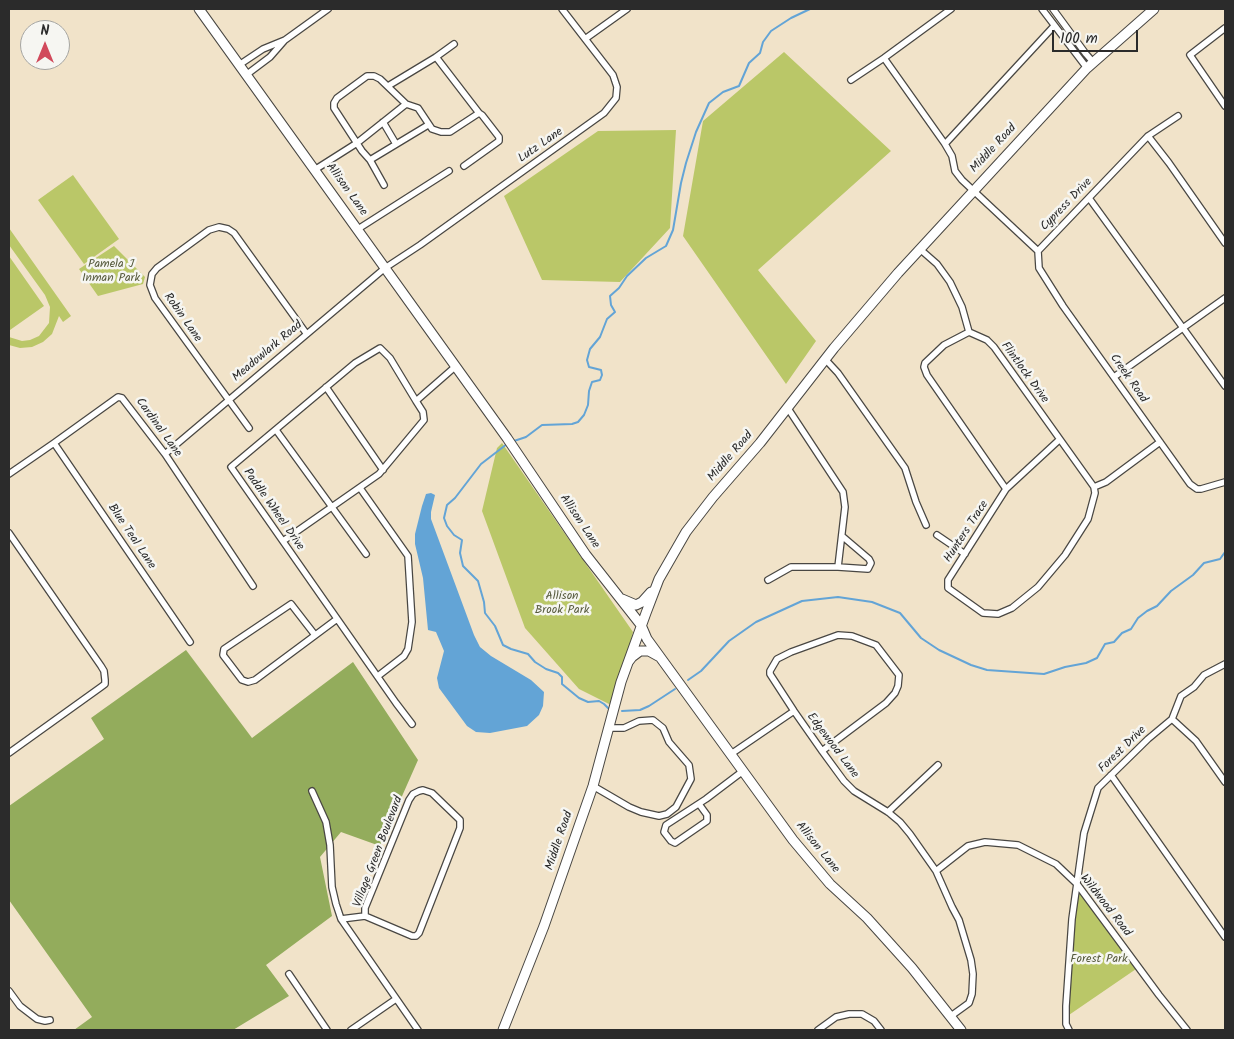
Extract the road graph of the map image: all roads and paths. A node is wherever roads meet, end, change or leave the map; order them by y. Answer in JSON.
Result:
{"nodes":[{"id":1,"x":200,"y":9,"type":"edge"},
{"id":2,"x":328,"y":9,"type":"edge"},
{"id":3,"x":562,"y":9,"type":"edge"},
{"id":4,"x":627,"y":9,"type":"edge"},
{"id":5,"x":952,"y":9,"type":"edge"},
{"id":6,"x":1042,"y":9,"type":"edge"},
{"id":7,"x":1053,"y":9,"type":"edge"},
{"id":8,"x":1154,"y":9,"type":"edge"},
{"id":9,"x":1054,"y":26,"type":"junction"},
{"id":10,"x":1225,"y":28,"type":"edge"},
{"id":11,"x":585,"y":39,"type":"junction"},
{"id":12,"x":285,"y":40,"type":"junction"},
{"id":13,"x":454,"y":44,"type":"dead end"},
{"id":14,"x":436,"y":57,"type":"junction"},
{"id":15,"x":884,"y":58,"type":"junction"},
{"id":16,"x":240,"y":65,"type":"junction"},
{"id":17,"x":1090,"y":65,"type":"junction"},
{"id":18,"x":246,"y":75,"type":"junction"},
{"id":19,"x":851,"y":80,"type":"dead end"},
{"id":20,"x":388,"y":86,"type":"junction"},
{"id":21,"x":406,"y":104,"type":"junction"},
{"id":22,"x":1225,"y":106,"type":"edge"},
{"id":23,"x":479,"y":112,"type":"junction"},
{"id":24,"x":1178,"y":116,"type":"dead end"},
{"id":25,"x":383,"y":122,"type":"junction"},
{"id":26,"x":428,"y":125,"type":"junction"},
{"id":27,"x":1148,"y":136,"type":"junction"},
{"id":28,"x":357,"y":143,"type":"junction"},
{"id":29,"x":396,"y":144,"type":"junction"},
{"id":30,"x":945,"y":144,"type":"junction"},
{"id":31,"x":370,"y":160,"type":"junction"},
{"id":32,"x":464,"y":166,"type":"dead end"},
{"id":33,"x":316,"y":170,"type":"junction"},
{"id":34,"x":449,"y":171,"type":"dead end"},
{"id":35,"x":384,"y":185,"type":"dead end"},
{"id":36,"x":973,"y":190,"type":"junction"},
{"id":37,"x":1090,"y":198,"type":"junction"},
{"id":38,"x":358,"y":229,"type":"junction"},
{"id":39,"x":1225,"y":244,"type":"edge"},
{"id":40,"x":921,"y":250,"type":"junction"},
{"id":41,"x":1038,"y":251,"type":"junction"},
{"id":42,"x":385,"y":268,"type":"junction"},
{"id":43,"x":1225,"y":298,"type":"edge"},
{"id":44,"x":1183,"y":328,"type":"junction"},
{"id":45,"x":969,"y":332,"type":"junction"},
{"id":46,"x":306,"y":333,"type":"junction"},
{"id":47,"x":825,"y":359,"type":"junction"},
{"id":48,"x":456,"y":366,"type":"junction"},
{"id":49,"x":1114,"y":377,"type":"junction"},
{"id":50,"x":1225,"y":386,"type":"edge"},
{"id":51,"x":326,"y":387,"type":"junction"},
{"id":52,"x":228,"y":400,"type":"junction"},
{"id":53,"x":416,"y":401,"type":"junction"},
{"id":54,"x":787,"y":407,"type":"junction"},
{"id":55,"x":249,"y":428,"type":"dead end"},
{"id":56,"x":276,"y":430,"type":"junction"},
{"id":57,"x":1060,"y":440,"type":"junction"},
{"id":58,"x":1160,"y":442,"type":"junction"},
{"id":59,"x":54,"y":444,"type":"junction"},
{"id":60,"x":165,"y":454,"type":"junction"},
{"id":61,"x":383,"y":470,"type":"junction"},
{"id":62,"x":9,"y":474,"type":"edge"},
{"id":63,"x":1225,"y":482,"type":"edge"},
{"id":64,"x":1094,"y":487,"type":"junction"},
{"id":65,"x":360,"y":488,"type":"junction"},
{"id":66,"x":1006,"y":489,"type":"junction"},
{"id":67,"x":332,"y":507,"type":"junction"},
{"id":68,"x":926,"y":525,"type":"dead end"},
{"id":69,"x":9,"y":533,"type":"edge"},
{"id":70,"x":937,"y":535,"type":"dead end"},
{"id":71,"x":842,"y":536,"type":"junction"},
{"id":72,"x":283,"y":541,"type":"junction"},
{"id":73,"x":366,"y":554,"type":"dead end"},
{"id":74,"x":965,"y":554,"type":"junction"},
{"id":75,"x":838,"y":566,"type":"junction"},
{"id":76,"x":768,"y":580,"type":"dead end"},
{"id":77,"x":253,"y":586,"type":"dead end"},
{"id":78,"x":656,"y":586,"type":"junction"},
{"id":79,"x":620,"y":598,"type":"junction"},
{"id":80,"x":337,"y":619,"type":"junction"},
{"id":81,"x":641,"y":625,"type":"junction"},
{"id":82,"x":315,"y":635,"type":"junction"},
{"id":83,"x":190,"y":642,"type":"dead end"},
{"id":84,"x":664,"y":662,"type":"junction"},
{"id":85,"x":628,"y":663,"type":"junction"},
{"id":86,"x":1225,"y":664,"type":"edge"},
{"id":87,"x":378,"y":676,"type":"junction"},
{"id":88,"x":794,"y":711,"type":"junction"},
{"id":89,"x":1172,"y":718,"type":"junction"},
{"id":90,"x":412,"y":724,"type":"dead end"},
{"id":91,"x":609,"y":728,"type":"junction"},
{"id":92,"x":822,"y":751,"type":"junction"},
{"id":93,"x":9,"y":753,"type":"edge"},
{"id":94,"x":731,"y":754,"type":"junction"},
{"id":95,"x":938,"y":765,"type":"dead end"},
{"id":96,"x":743,"y":771,"type":"junction"},
{"id":97,"x":1111,"y":775,"type":"junction"},
{"id":98,"x":1225,"y":782,"type":"edge"},
{"id":99,"x":593,"y":786,"type":"junction"},
{"id":100,"x":312,"y":791,"type":"dead end"},
{"id":101,"x":699,"y":804,"type":"junction"},
{"id":102,"x":888,"y":812,"type":"junction"},
{"id":103,"x":936,"y":871,"type":"junction"},
{"id":104,"x":1077,"y":884,"type":"junction"},
{"id":105,"x":365,"y":916,"type":"junction"},
{"id":106,"x":341,"y":919,"type":"junction"},
{"id":107,"x":1225,"y":937,"type":"edge"},
{"id":108,"x":289,"y":974,"type":"dead end"},
{"id":109,"x":9,"y":991,"type":"edge"},
{"id":110,"x":396,"y":999,"type":"junction"},
{"id":111,"x":951,"y":1016,"type":"junction"},
{"id":112,"x":50,"y":1020,"type":"dead end"},
{"id":113,"x":327,"y":1030,"type":"edge"},
{"id":114,"x":351,"y":1030,"type":"edge"},
{"id":115,"x":418,"y":1030,"type":"edge"},
{"id":116,"x":503,"y":1030,"type":"edge"},
{"id":117,"x":818,"y":1030,"type":"edge"},
{"id":118,"x":881,"y":1030,"type":"edge"},
{"id":119,"x":961,"y":1030,"type":"edge"},
{"id":120,"x":1069,"y":1030,"type":"edge"},
{"id":121,"x":1187,"y":1030,"type":"edge"}],
"edges":[{"from":1,"to":16,"type":"main road","name":"Allison Lane"},
{"from":2,"to":12,"type":"street"},
{"from":3,"to":11,"type":"street","name":"Lutz Lane"},
{"from":4,"to":11,"type":"street"},
{"from":5,"to":15,"type":"street"},
{"from":6,"to":9,"type":"street"},
{"from":7,"to":17,"type":"street"},
{"from":8,"to":17,"type":"main road","name":"Middle Road"},
{"from":9,"to":17,"type":"street"},
{"from":9,"to":30,"type":"street"},
{"from":10,"to":22,"type":"street"},
{"from":11,"to":42,"type":"street","name":"Lutz Lane"},
{"from":12,"to":16,"type":"street"},
{"from":12,"to":18,"type":"street"},
{"from":13,"to":14,"type":"street"},
{"from":14,"to":20,"type":"street"},
{"from":14,"to":23,"type":"street"},
{"from":15,"to":19,"type":"street"},
{"from":15,"to":30,"type":"street"},
{"from":16,"to":18,"type":"main road","name":"Allison Lane"},
{"from":17,"to":36,"type":"main road","name":"Middle Road"},
{"from":18,"to":33,"type":"main road","name":"Allison Lane"},
{"from":20,"to":21,"type":"street"},
{"from":20,"to":28,"type":"street"},
{"from":21,"to":25,"type":"street"},
{"from":21,"to":26,"type":"street"},
{"from":23,"to":26,"type":"street"},
{"from":23,"to":32,"type":"street"},
{"from":24,"to":27,"type":"street","name":"Cypress Drive"},
{"from":25,"to":28,"type":"street"},
{"from":25,"to":29,"type":"street"},
{"from":26,"to":29,"type":"street"},
{"from":27,"to":37,"type":"street","name":"Cypress Drive"},
{"from":27,"to":39,"type":"street"},
{"from":28,"to":31,"type":"street"},
{"from":28,"to":33,"type":"street"},
{"from":29,"to":31,"type":"street"},
{"from":30,"to":36,"type":"street"},
{"from":31,"to":35,"type":"street"},
{"from":33,"to":38,"type":"main road","name":"Allison Lane"},
{"from":34,"to":38,"type":"street"},
{"from":36,"to":40,"type":"main road","name":"Middle Road"},
{"from":36,"to":41,"type":"street"},
{"from":37,"to":41,"type":"street","name":"Cypress Drive"},
{"from":37,"to":44,"type":"street"},
{"from":38,"to":42,"type":"main road","name":"Allison Lane"},
{"from":40,"to":45,"type":"street"},
{"from":40,"to":47,"type":"main road","name":"Middle Road"},
{"from":41,"to":49,"type":"street","name":"Creek Road"},
{"from":42,"to":46,"type":"street","name":"Meadowlark Road"},
{"from":42,"to":48,"type":"main road","name":"Allison Lane"},
{"from":43,"to":44,"type":"street"},
{"from":44,"to":49,"type":"street"},
{"from":44,"to":50,"type":"street"},
{"from":45,"to":57,"type":"street","name":"Flintlock Drive"},
{"from":45,"to":66,"type":"street"},
{"from":46,"to":52,"type":"street","name":"Meadowlark Road"},
{"from":46,"to":52,"type":"street","name":"Robin Lane"},
{"from":47,"to":54,"type":"main road","name":"Middle Road"},
{"from":47,"to":68,"type":"street"},
{"from":48,"to":53,"type":"street"},
{"from":48,"to":79,"type":"main road","name":"Allison Lane"},
{"from":49,"to":58,"type":"street","name":"Creek Road"},
{"from":51,"to":53,"type":"street","name":"Paddle Wheel Drive"},
{"from":51,"to":56,"type":"street","name":"Paddle Wheel Drive"},
{"from":51,"to":61,"type":"street"},
{"from":52,"to":55,"type":"street","name":"Robin Lane"},
{"from":52,"to":60,"type":"street","name":"Meadowlark Road"},
{"from":53,"to":61,"type":"street"},
{"from":54,"to":71,"type":"street"},
{"from":54,"to":78,"type":"main road","name":"Middle Road"},
{"from":56,"to":67,"type":"street"},
{"from":56,"to":72,"type":"street","name":"Paddle Wheel Drive"},
{"from":57,"to":64,"type":"street","name":"Flintlock Drive"},
{"from":57,"to":66,"type":"street","name":"Hunters Trace"},
{"from":58,"to":63,"type":"street","name":"Creek Road"},
{"from":58,"to":64,"type":"street"},
{"from":59,"to":60,"type":"street","name":"Cardinal Lane"},
{"from":59,"to":62,"type":"street","name":"Cardinal Lane"},
{"from":59,"to":83,"type":"street","name":"Blue Teal Lane"},
{"from":60,"to":77,"type":"street","name":"Cardinal Lane"},
{"from":61,"to":65,"type":"street"},
{"from":64,"to":74,"type":"street","name":"Hunters Trace"},
{"from":65,"to":67,"type":"street"},
{"from":65,"to":87,"type":"street"},
{"from":66,"to":74,"type":"street","name":"Hunters Trace"},
{"from":67,"to":72,"type":"street"},
{"from":67,"to":73,"type":"street"},
{"from":69,"to":93,"type":"street"},
{"from":70,"to":74,"type":"street"},
{"from":71,"to":75,"type":"street"},
{"from":71,"to":75,"type":"street"},
{"from":72,"to":80,"type":"street","name":"Paddle Wheel Drive"},
{"from":75,"to":76,"type":"street"},
{"from":78,"to":79,"type":"main road"},
{"from":78,"to":81,"type":"main road","name":"Middle Road"},
{"from":79,"to":81,"type":"main road","name":"Allison Lane"},
{"from":80,"to":82,"type":"street"},
{"from":80,"to":87,"type":"street","name":"Paddle Wheel Drive"},
{"from":81,"to":84,"type":"main road","name":"Allison Lane"},
{"from":81,"to":85,"type":"main road","name":"Middle Road"},
{"from":82,"to":82,"type":"street"},
{"from":84,"to":85,"type":"main road"},
{"from":84,"to":94,"type":"main road","name":"Allison Lane"},
{"from":85,"to":91,"type":"main road","name":"Middle Road"},
{"from":86,"to":89,"type":"street"},
{"from":87,"to":90,"type":"street","name":"Paddle Wheel Drive"},
{"from":88,"to":92,"type":"street","name":"Edgewood Lane"},
{"from":88,"to":92,"type":"street","name":"Edgewood Lane"},
{"from":88,"to":94,"type":"street"},
{"from":89,"to":97,"type":"street","name":"Forest Drive"},
{"from":89,"to":98,"type":"street"},
{"from":91,"to":99,"type":"main road","name":"Middle Road"},
{"from":91,"to":99,"type":"street"},
{"from":92,"to":102,"type":"street","name":"Edgewood Lane"},
{"from":94,"to":96,"type":"main road","name":"Allison Lane"},
{"from":95,"to":102,"type":"street"},
{"from":96,"to":101,"type":"street"},
{"from":96,"to":111,"type":"main road","name":"Allison Lane"},
{"from":97,"to":104,"type":"street","name":"Forest Drive"},
{"from":97,"to":107,"type":"street"},
{"from":99,"to":116,"type":"main road","name":"Middle Road"},
{"from":100,"to":106,"type":"street","name":"Village Green Boulevard"},
{"from":101,"to":101,"type":"street"},
{"from":102,"to":103,"type":"street","name":"Edgewood Lane"},
{"from":103,"to":104,"type":"street","name":"Wildwood Road"},
{"from":103,"to":111,"type":"street"},
{"from":104,"to":120,"type":"street","name":"Forest Drive"},
{"from":104,"to":121,"type":"street","name":"Wildwood Road"},
{"from":105,"to":105,"type":"street","name":"Village Green Boulevard"},
{"from":105,"to":106,"type":"street","name":"Village Green Boulevard"},
{"from":106,"to":110,"type":"street","name":"Village Green Boulevard"},
{"from":108,"to":113,"type":"street"},
{"from":109,"to":112,"type":"street"},
{"from":110,"to":114,"type":"street"},
{"from":110,"to":115,"type":"street","name":"Village Green Boulevard"},
{"from":111,"to":119,"type":"main road","name":"Allison Lane"},
{"from":117,"to":118,"type":"street"}]}
